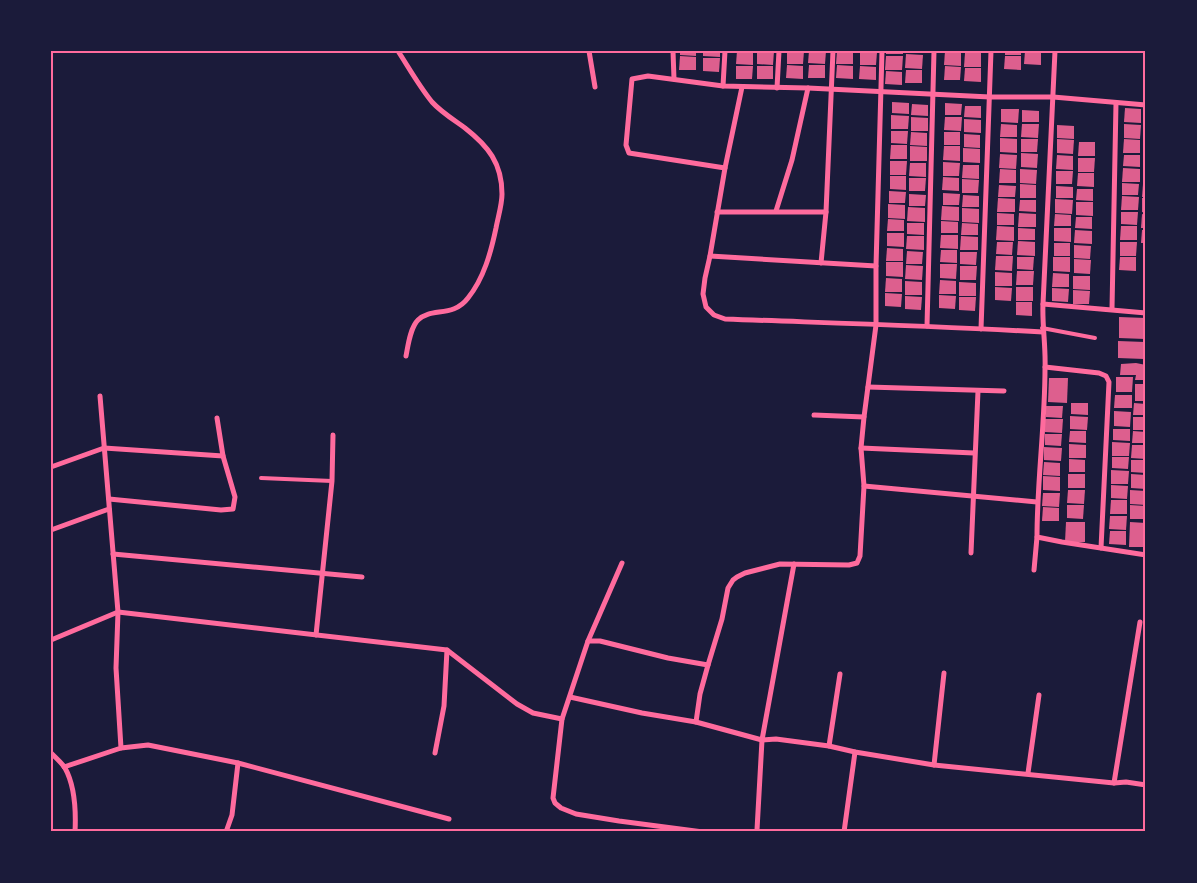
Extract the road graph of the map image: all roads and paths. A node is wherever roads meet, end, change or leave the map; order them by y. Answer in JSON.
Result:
{"nodes":[{"id":1,"x":398,"y":51,"type":"edge"},
{"id":2,"x":589,"y":51,"type":"edge"},
{"id":3,"x":673,"y":51,"type":"edge"},
{"id":4,"x":725,"y":51,"type":"edge"},
{"id":5,"x":779,"y":51,"type":"edge"},
{"id":6,"x":833,"y":51,"type":"edge"},
{"id":7,"x":882,"y":51,"type":"edge"},
{"id":8,"x":934,"y":51,"type":"edge"},
{"id":9,"x":991,"y":51,"type":"edge"},
{"id":10,"x":1055,"y":51,"type":"edge"},
{"id":11,"x":674,"y":79,"type":"junction"},
{"id":12,"x":723,"y":86,"type":"junction"},
{"id":13,"x":595,"y":87,"type":"dead end"},
{"id":14,"x":742,"y":87,"type":"junction"},
{"id":15,"x":778,"y":88,"type":"junction"},
{"id":16,"x":808,"y":88,"type":"junction"},
{"id":17,"x":832,"y":90,"type":"junction"},
{"id":18,"x":880,"y":92,"type":"junction"},
{"id":19,"x":933,"y":95,"type":"junction"},
{"id":20,"x":990,"y":97,"type":"junction"},
{"id":21,"x":1053,"y":97,"type":"junction"},
{"id":22,"x":1116,"y":103,"type":"junction"},
{"id":23,"x":1146,"y":105,"type":"edge"},
{"id":24,"x":725,"y":168,"type":"junction"},
{"id":25,"x":776,"y":211,"type":"junction"},
{"id":26,"x":717,"y":212,"type":"junction"},
{"id":27,"x":826,"y":212,"type":"junction"},
{"id":28,"x":710,"y":256,"type":"junction"},
{"id":29,"x":821,"y":263,"type":"junction"},
{"id":30,"x":876,"y":266,"type":"junction"},
{"id":31,"x":1043,"y":304,"type":"junction"},
{"id":32,"x":1112,"y":309,"type":"junction"},
{"id":33,"x":1146,"y":313,"type":"edge"},
{"id":34,"x":876,"y":325,"type":"junction"},
{"id":35,"x":927,"y":326,"type":"junction"},
{"id":36,"x":981,"y":329,"type":"junction"},
{"id":37,"x":1042,"y":330,"type":"junction"},
{"id":38,"x":1095,"y":338,"type":"dead end"},
{"id":39,"x":406,"y":356,"type":"dead end"},
{"id":40,"x":1045,"y":367,"type":"junction"},
{"id":41,"x":868,"y":387,"type":"junction"},
{"id":42,"x":978,"y":390,"type":"junction"},
{"id":43,"x":1004,"y":391,"type":"dead end"},
{"id":44,"x":100,"y":396,"type":"dead end"},
{"id":45,"x":814,"y":415,"type":"dead end"},
{"id":46,"x":864,"y":417,"type":"junction"},
{"id":47,"x":217,"y":418,"type":"dead end"},
{"id":48,"x":333,"y":435,"type":"dead end"},
{"id":49,"x":104,"y":448,"type":"junction"},
{"id":50,"x":861,"y":448,"type":"junction"},
{"id":51,"x":974,"y":453,"type":"junction"},
{"id":52,"x":224,"y":456,"type":"junction"},
{"id":53,"x":51,"y":467,"type":"edge"},
{"id":54,"x":261,"y":478,"type":"dead end"},
{"id":55,"x":332,"y":481,"type":"junction"},
{"id":56,"x":864,"y":486,"type":"junction"},
{"id":57,"x":973,"y":496,"type":"junction"},
{"id":58,"x":109,"y":499,"type":"junction"},
{"id":59,"x":1037,"y":502,"type":"junction"},
{"id":60,"x":110,"y":508,"type":"junction"},
{"id":61,"x":51,"y":530,"type":"edge"},
{"id":62,"x":1037,"y":537,"type":"junction"},
{"id":63,"x":1101,"y":548,"type":"junction"},
{"id":64,"x":971,"y":553,"type":"dead end"},
{"id":65,"x":113,"y":554,"type":"junction"},
{"id":66,"x":1146,"y":555,"type":"edge"},
{"id":67,"x":622,"y":563,"type":"dead end"},
{"id":68,"x":794,"y":564,"type":"junction"},
{"id":69,"x":1034,"y":570,"type":"dead end"},
{"id":70,"x":323,"y":574,"type":"junction"},
{"id":71,"x":362,"y":577,"type":"dead end"},
{"id":72,"x":118,"y":612,"type":"junction"},
{"id":73,"x":1140,"y":622,"type":"dead end"},
{"id":74,"x":316,"y":635,"type":"junction"},
{"id":75,"x":51,"y":640,"type":"edge"},
{"id":76,"x":588,"y":641,"type":"junction"},
{"id":77,"x":447,"y":650,"type":"junction"},
{"id":78,"x":708,"y":665,"type":"junction"},
{"id":79,"x":840,"y":674,"type":"dead end"},
{"id":80,"x":944,"y":674,"type":"dead end"},
{"id":81,"x":1039,"y":695,"type":"dead end"},
{"id":82,"x":570,"y":697,"type":"junction"},
{"id":83,"x":562,"y":719,"type":"junction"},
{"id":84,"x":696,"y":722,"type":"junction"},
{"id":85,"x":762,"y":740,"type":"junction"},
{"id":86,"x":829,"y":746,"type":"junction"},
{"id":87,"x":121,"y":748,"type":"junction"},
{"id":88,"x":855,"y":752,"type":"junction"},
{"id":89,"x":51,"y":753,"type":"edge"},
{"id":90,"x":435,"y":753,"type":"dead end"},
{"id":91,"x":238,"y":764,"type":"junction"},
{"id":92,"x":934,"y":765,"type":"junction"},
{"id":93,"x":64,"y":767,"type":"junction"},
{"id":94,"x":1028,"y":773,"type":"junction"},
{"id":95,"x":1114,"y":783,"type":"junction"},
{"id":96,"x":1146,"y":785,"type":"edge"},
{"id":97,"x":450,"y":819,"type":"dead end"},
{"id":98,"x":75,"y":832,"type":"edge"},
{"id":99,"x":226,"y":832,"type":"edge"},
{"id":100,"x":703,"y":832,"type":"edge"},
{"id":101,"x":755,"y":832,"type":"edge"},
{"id":102,"x":844,"y":832,"type":"edge"}],
"edges":[{"from":1,"to":39,"type":"street"},
{"from":2,"to":13,"type":"street"},
{"from":3,"to":11,"type":"street"},
{"from":4,"to":12,"type":"street"},
{"from":5,"to":15,"type":"street"},
{"from":6,"to":17,"type":"street"},
{"from":7,"to":18,"type":"street"},
{"from":8,"to":19,"type":"street"},
{"from":9,"to":20,"type":"street"},
{"from":10,"to":21,"type":"street"},
{"from":11,"to":12,"type":"street"},
{"from":11,"to":24,"type":"street"},
{"from":12,"to":14,"type":"street"},
{"from":14,"to":15,"type":"street"},
{"from":14,"to":24,"type":"street"},
{"from":15,"to":16,"type":"street"},
{"from":16,"to":17,"type":"street"},
{"from":16,"to":25,"type":"street"},
{"from":17,"to":18,"type":"street"},
{"from":17,"to":27,"type":"street"},
{"from":18,"to":19,"type":"street"},
{"from":18,"to":30,"type":"street"},
{"from":19,"to":20,"type":"street"},
{"from":19,"to":35,"type":"street"},
{"from":20,"to":21,"type":"street"},
{"from":20,"to":36,"type":"street"},
{"from":21,"to":22,"type":"street"},
{"from":21,"to":31,"type":"street"},
{"from":22,"to":23,"type":"street"},
{"from":22,"to":32,"type":"street"},
{"from":24,"to":26,"type":"street"},
{"from":25,"to":26,"type":"street"},
{"from":25,"to":27,"type":"street"},
{"from":26,"to":28,"type":"street"},
{"from":27,"to":29,"type":"street"},
{"from":28,"to":29,"type":"street"},
{"from":28,"to":34,"type":"street"},
{"from":29,"to":30,"type":"street"},
{"from":30,"to":34,"type":"street"},
{"from":31,"to":32,"type":"street"},
{"from":31,"to":37,"type":"street"},
{"from":32,"to":33,"type":"street"},
{"from":34,"to":35,"type":"street"},
{"from":34,"to":41,"type":"street"},
{"from":35,"to":36,"type":"street"},
{"from":36,"to":37,"type":"street"},
{"from":37,"to":38,"type":"lane"},
{"from":37,"to":40,"type":"street"},
{"from":40,"to":59,"type":"street"},
{"from":40,"to":63,"type":"street"},
{"from":41,"to":42,"type":"street"},
{"from":41,"to":46,"type":"street"},
{"from":42,"to":43,"type":"street"},
{"from":42,"to":51,"type":"street"},
{"from":44,"to":49,"type":"street"},
{"from":45,"to":46,"type":"street"},
{"from":46,"to":50,"type":"street"},
{"from":47,"to":52,"type":"street"},
{"from":48,"to":55,"type":"street"},
{"from":49,"to":52,"type":"street"},
{"from":49,"to":53,"type":"street"},
{"from":49,"to":58,"type":"street"},
{"from":50,"to":51,"type":"street"},
{"from":50,"to":56,"type":"street"},
{"from":51,"to":57,"type":"street"},
{"from":52,"to":58,"type":"street"},
{"from":54,"to":55,"type":"lane"},
{"from":55,"to":70,"type":"street"},
{"from":56,"to":57,"type":"street"},
{"from":56,"to":68,"type":"street"},
{"from":57,"to":59,"type":"street"},
{"from":57,"to":64,"type":"street"},
{"from":58,"to":60,"type":"street"},
{"from":59,"to":62,"type":"street"},
{"from":60,"to":61,"type":"street"},
{"from":60,"to":65,"type":"street"},
{"from":62,"to":63,"type":"street"},
{"from":62,"to":69,"type":"street"},
{"from":63,"to":66,"type":"street"},
{"from":65,"to":70,"type":"street"},
{"from":65,"to":72,"type":"street"},
{"from":67,"to":76,"type":"street"},
{"from":68,"to":78,"type":"street"},
{"from":68,"to":85,"type":"street"},
{"from":70,"to":71,"type":"street"},
{"from":70,"to":74,"type":"street"},
{"from":72,"to":74,"type":"street"},
{"from":72,"to":75,"type":"street"},
{"from":72,"to":87,"type":"street"},
{"from":73,"to":95,"type":"street"},
{"from":74,"to":77,"type":"street"},
{"from":76,"to":78,"type":"street"},
{"from":76,"to":82,"type":"street"},
{"from":77,"to":83,"type":"street"},
{"from":77,"to":90,"type":"street"},
{"from":78,"to":84,"type":"street"},
{"from":79,"to":86,"type":"street"},
{"from":80,"to":92,"type":"street"},
{"from":81,"to":94,"type":"street"},
{"from":82,"to":83,"type":"street"},
{"from":82,"to":84,"type":"street"},
{"from":83,"to":100,"type":"street"},
{"from":84,"to":85,"type":"street"},
{"from":85,"to":86,"type":"street"},
{"from":85,"to":101,"type":"street"},
{"from":86,"to":88,"type":"street"},
{"from":87,"to":91,"type":"street"},
{"from":87,"to":93,"type":"street"},
{"from":88,"to":92,"type":"street"},
{"from":88,"to":102,"type":"street"},
{"from":89,"to":93,"type":"street"},
{"from":91,"to":97,"type":"street"},
{"from":91,"to":99,"type":"street"},
{"from":92,"to":94,"type":"street"},
{"from":93,"to":98,"type":"street"},
{"from":94,"to":95,"type":"street"},
{"from":95,"to":96,"type":"street"}]}
